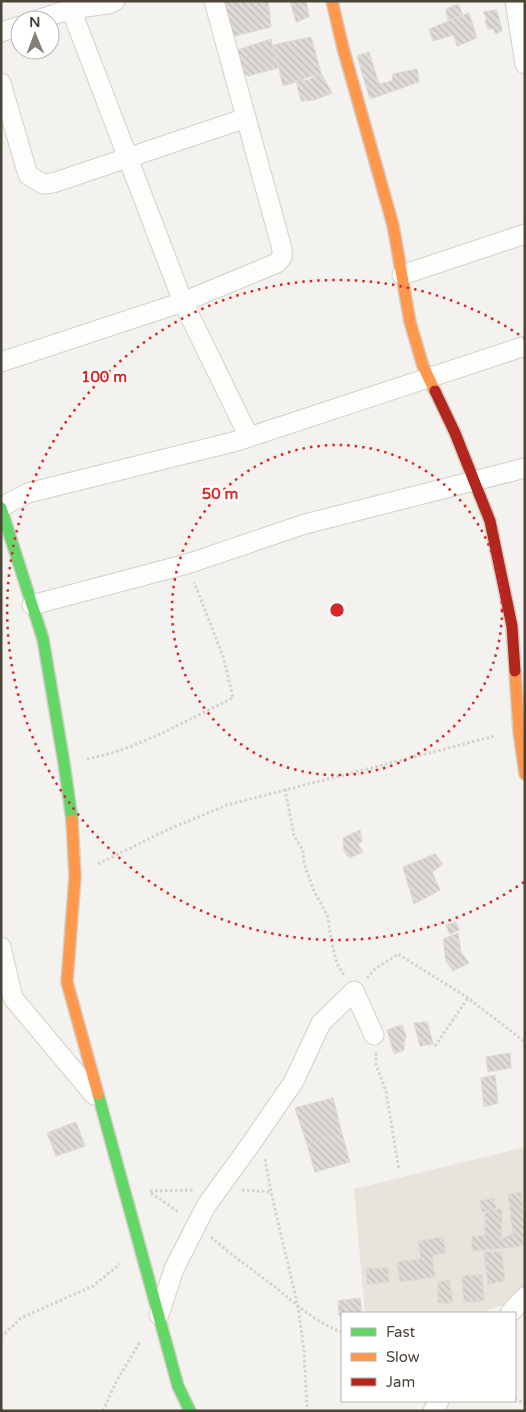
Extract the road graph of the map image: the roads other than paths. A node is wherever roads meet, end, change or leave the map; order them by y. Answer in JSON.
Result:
{"nodes":[{"id":1,"x":115,"y":1,"type":"edge"},
{"id":2,"x":214,"y":1,"type":"edge"},
{"id":3,"x":332,"y":1,"type":"edge"},
{"id":4,"x":515,"y":1,"type":"edge"},
{"id":5,"x":71,"y":9,"type":"junction"},
{"id":6,"x":60,"y":13,"type":"edge"},
{"id":7,"x":525,"y":64,"type":"edge"},
{"id":8,"x":1,"y":83,"type":"edge"},
{"id":9,"x":246,"y":118,"type":"junction"},
{"id":10,"x":128,"y":158,"type":"junction"},
{"id":11,"x":525,"y":234,"type":"edge"},
{"id":12,"x":402,"y":275,"type":"junction"},
{"id":13,"x":183,"y":302,"type":"junction"},
{"id":14,"x":525,"y":346,"type":"edge"},
{"id":15,"x":1,"y":362,"type":"edge"},
{"id":16,"x":428,"y":377,"type":"junction"},
{"id":17,"x":249,"y":437,"type":"junction"},
{"id":18,"x":525,"y":468,"type":"edge"},
{"id":19,"x":473,"y":481,"type":"junction"},
{"id":20,"x":1,"y":507,"type":"edge"},
{"id":21,"x":32,"y":605,"type":"junction"},
{"id":22,"x":525,"y":774,"type":"edge"},
{"id":23,"x":1,"y":947,"type":"edge"},
{"id":24,"x":7,"y":1000,"type":"edge"},
{"id":25,"x":374,"y":1036,"type":"road end"},
{"id":26,"x":100,"y":1102,"type":"junction"},
{"id":27,"x":525,"y":1297,"type":"edge"},
{"id":28,"x":511,"y":1312,"type":"edge"},
{"id":29,"x":159,"y":1315,"type":"junction"},
{"id":30,"x":178,"y":1386,"type":"junction"},
{"id":31,"x":175,"y":1411,"type":"edge"},
{"id":32,"x":190,"y":1411,"type":"edge"}],
"edges":[{"from":1,"to":5,"type":"street"},
{"from":2,"to":9,"type":"street"},
{"from":3,"to":12,"type":"street"},
{"from":4,"to":7,"type":"street"},
{"from":5,"to":6,"type":"street"},
{"from":5,"to":10,"type":"street"},
{"from":8,"to":10,"type":"street"},
{"from":9,"to":10,"type":"street"},
{"from":9,"to":13,"type":"street"},
{"from":10,"to":13,"type":"street"},
{"from":11,"to":12,"type":"street"},
{"from":12,"to":16,"type":"street"},
{"from":13,"to":15,"type":"street"},
{"from":13,"to":17,"type":"street"},
{"from":14,"to":16,"type":"street"},
{"from":16,"to":17,"type":"street"},
{"from":16,"to":19,"type":"street"},
{"from":17,"to":20,"type":"street"},
{"from":18,"to":19,"type":"street"},
{"from":19,"to":21,"type":"street"},
{"from":19,"to":22,"type":"street"},
{"from":20,"to":21,"type":"street"},
{"from":21,"to":26,"type":"street"},
{"from":23,"to":24,"type":"street"},
{"from":24,"to":26,"type":"street"},
{"from":25,"to":29,"type":"street"},
{"from":26,"to":29,"type":"street"},
{"from":27,"to":28,"type":"street"},
{"from":29,"to":30,"type":"street"},
{"from":30,"to":31,"type":"street"},
{"from":30,"to":32,"type":"street"}]}
